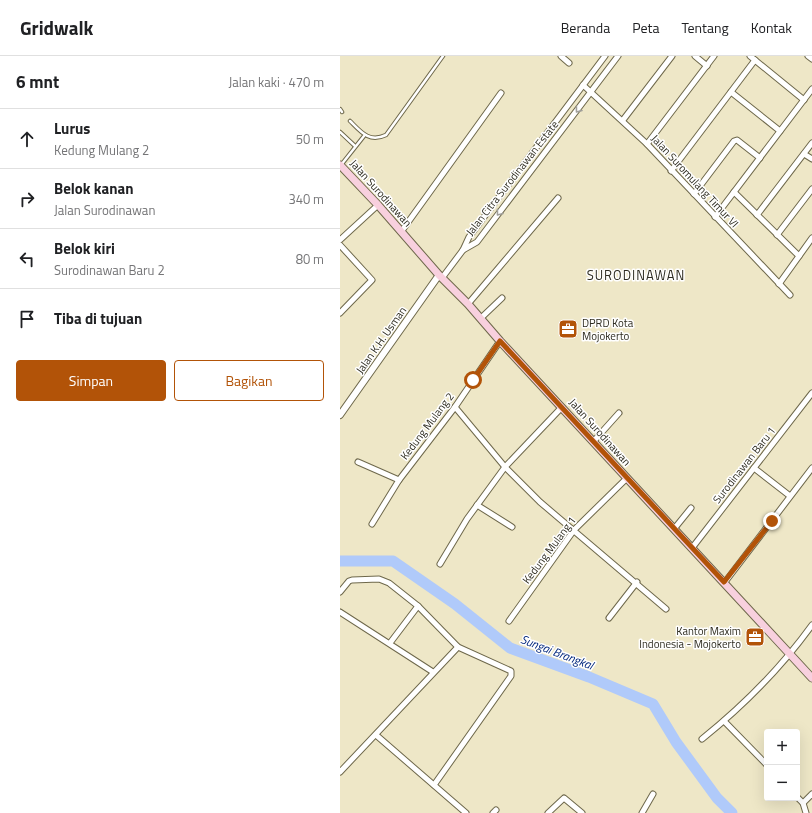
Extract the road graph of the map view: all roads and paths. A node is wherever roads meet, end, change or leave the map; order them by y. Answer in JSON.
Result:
{"nodes":[{"id":1,"x":443,"y":56,"type":"edge"},
{"id":2,"x":561,"y":56,"type":"edge"},
{"id":3,"x":605,"y":56,"type":"edge"},
{"id":4,"x":618,"y":56,"type":"edge"},
{"id":5,"x":672,"y":56,"type":"edge"},
{"id":6,"x":695,"y":56,"type":"edge"},
{"id":7,"x":714,"y":56,"type":"edge"},
{"id":8,"x":750,"y":56,"type":"edge"},
{"id":9,"x":808,"y":56,"type":"edge"},
{"id":10,"x":812,"y":59,"type":"edge"},
{"id":11,"x":755,"y":60,"type":"junction"},
{"id":12,"x":569,"y":63,"type":"dead end"},
{"id":13,"x":707,"y":66,"type":"junction"},
{"id":14,"x":582,"y":85,"type":"junction"},
{"id":15,"x":812,"y":89,"type":"edge"},
{"id":16,"x":731,"y":92,"type":"junction"},
{"id":17,"x":591,"y":93,"type":"junction"},
{"id":18,"x":501,"y":94,"type":"dead end"},
{"id":19,"x":804,"y":100,"type":"junction"},
{"id":20,"x":623,"y":120,"type":"junction"},
{"id":21,"x":350,"y":121,"type":"dead end"},
{"id":22,"x":780,"y":131,"type":"junction"},
{"id":23,"x":340,"y":132,"type":"edge"},
{"id":24,"x":364,"y":136,"type":"junction"},
{"id":25,"x":812,"y":143,"type":"edge"},
{"id":26,"x":647,"y":144,"type":"junction"},
{"id":27,"x":355,"y":146,"type":"junction"},
{"id":28,"x":804,"y":154,"type":"junction"},
{"id":29,"x":760,"y":158,"type":"junction"},
{"id":30,"x":812,"y":159,"type":"edge"},
{"id":31,"x":340,"y":165,"type":"edge"},
{"id":32,"x":671,"y":171,"type":"junction"},
{"id":33,"x":812,"y":189,"type":"edge"},
{"id":34,"x":734,"y":192,"type":"junction"},
{"id":35,"x":694,"y":194,"type":"junction"},
{"id":36,"x":558,"y":198,"type":"dead end"},
{"id":37,"x":378,"y":205,"type":"junction"},
{"id":38,"x":757,"y":215,"type":"junction"},
{"id":39,"x":715,"y":217,"type":"junction"},
{"id":40,"x":402,"y":232,"type":"junction"},
{"id":41,"x":777,"y":235,"type":"junction"},
{"id":42,"x":812,"y":238,"type":"edge"},
{"id":43,"x":340,"y":240,"type":"edge"},
{"id":44,"x":340,"y":245,"type":"edge"},
{"id":45,"x":463,"y":250,"type":"junction"},
{"id":46,"x":799,"y":256,"type":"junction"},
{"id":47,"x":440,"y":277,"type":"junction"},
{"id":48,"x":779,"y":284,"type":"junction"},
{"id":49,"x":790,"y":295,"type":"dead end"},
{"id":50,"x":502,"y":298,"type":"dead end"},
{"id":51,"x":468,"y":304,"type":"junction"},
{"id":52,"x":340,"y":313,"type":"edge"},
{"id":53,"x":481,"y":318,"type":"junction"},
{"id":54,"x":500,"y":341,"type":"junction"},
{"id":55,"x":812,"y":393,"type":"edge"},
{"id":56,"x":455,"y":406,"type":"junction"},
{"id":57,"x":562,"y":407,"type":"junction"},
{"id":58,"x":619,"y":413,"type":"dead end"},
{"id":59,"x":340,"y":415,"type":"edge"},
{"id":60,"x":593,"y":442,"type":"junction"},
{"id":61,"x":358,"y":462,"type":"dead end"},
{"id":62,"x":505,"y":467,"type":"junction"},
{"id":63,"x":754,"y":468,"type":"junction"},
{"id":64,"x":812,"y":468,"type":"edge"},
{"id":65,"x":627,"y":478,"type":"junction"},
{"id":66,"x":399,"y":480,"type":"junction"},
{"id":67,"x":790,"y":496,"type":"junction"},
{"id":68,"x":477,"y":505,"type":"junction"},
{"id":69,"x":691,"y":508,"type":"dead end"},
{"id":70,"x":372,"y":524,"type":"dead end"},
{"id":71,"x":512,"y":527,"type":"dead end"},
{"id":72,"x":674,"y":529,"type":"junction"},
{"id":73,"x":574,"y":530,"type":"junction"},
{"id":74,"x":692,"y":548,"type":"junction"},
{"id":75,"x":440,"y":564,"type":"dead end"},
{"id":76,"x":637,"y":582,"type":"junction"},
{"id":77,"x":724,"y":582,"type":"junction"},
{"id":78,"x":340,"y":592,"type":"edge"},
{"id":79,"x":418,"y":606,"type":"junction"},
{"id":80,"x":666,"y":609,"type":"dead end"},
{"id":81,"x":340,"y":612,"type":"edge"},
{"id":82,"x":609,"y":618,"type":"dead end"},
{"id":83,"x":509,"y":621,"type":"dead end"},
{"id":84,"x":812,"y":625,"type":"edge"},
{"id":85,"x":390,"y":643,"type":"junction"},
{"id":86,"x":458,"y":647,"type":"junction"},
{"id":87,"x":790,"y":655,"type":"junction"},
{"id":88,"x":433,"y":672,"type":"junction"},
{"id":89,"x":812,"y":678,"type":"edge"},
{"id":90,"x":724,"y":721,"type":"junction"},
{"id":91,"x":376,"y":735,"type":"junction"},
{"id":92,"x":702,"y":739,"type":"dead end"},
{"id":93,"x":764,"y":762,"type":"edge"},
{"id":94,"x":340,"y":772,"type":"edge"},
{"id":95,"x":434,"y":785,"type":"junction"},
{"id":96,"x":653,"y":794,"type":"dead end"},
{"id":97,"x":812,"y":794,"type":"edge"},
{"id":98,"x":800,"y":800,"type":"edge"},
{"id":99,"x":803,"y":803,"type":"junction"},
{"id":100,"x":466,"y":813,"type":"edge"},
{"id":101,"x":548,"y":813,"type":"edge"},
{"id":102,"x":582,"y":813,"type":"edge"},
{"id":103,"x":642,"y":813,"type":"edge"},
{"id":104,"x":806,"y":813,"type":"edge"}],
"edges":[{"from":1,"to":24,"type":"lane"},
{"from":2,"to":12,"type":"street"},
{"from":3,"to":14,"type":"street","name":"Jalan Citra Surodinawan Estate"},
{"from":4,"to":17,"type":"street","name":"Jalan Citra Surodinawan Estate"},
{"from":5,"to":20,"type":"street"},
{"from":6,"to":13,"type":"street"},
{"from":7,"to":13,"type":"street"},
{"from":8,"to":11,"type":"street"},
{"from":9,"to":10,"type":"street"},
{"from":11,"to":16,"type":"street"},
{"from":11,"to":19,"type":"street"},
{"from":13,"to":26,"type":"street"},
{"from":14,"to":17,"type":"street","name":"Jalan Suromulang Timur VI"},
{"from":14,"to":45,"type":"street","name":"Jalan Citra Surodinawan Estate"},
{"from":15,"to":19,"type":"street"},
{"from":16,"to":22,"type":"street"},
{"from":16,"to":32,"type":"street"},
{"from":17,"to":20,"type":"street","name":"Jalan Suromulang Timur VI"},
{"from":17,"to":45,"type":"street","name":"Jalan Citra Surodinawan Estate","one_way":true},
{"from":18,"to":40,"type":"street"},
{"from":19,"to":22,"type":"street"},
{"from":20,"to":26,"type":"street","name":"Jalan Suromulang Timur VI"},
{"from":21,"to":24,"type":"lane"},
{"from":22,"to":29,"type":"street"},
{"from":23,"to":27,"type":"lane"},
{"from":24,"to":27,"type":"lane"},
{"from":25,"to":28,"type":"street"},
{"from":26,"to":32,"type":"street","name":"Jalan Suromulang Timur VI"},
{"from":27,"to":31,"type":"lane"},
{"from":28,"to":30,"type":"street"},
{"from":28,"to":38,"type":"street"},
{"from":29,"to":34,"type":"street"},
{"from":29,"to":35,"type":"street"},
{"from":31,"to":37,"type":"main road","name":"Jalan Surodinawan"},
{"from":32,"to":35,"type":"street","name":"Jalan Suromulang Timur VI"},
{"from":33,"to":41,"type":"street"},
{"from":34,"to":38,"type":"street"},
{"from":34,"to":39,"type":"street"},
{"from":35,"to":39,"type":"street","name":"Jalan Suromulang Timur VI"},
{"from":36,"to":51,"type":"street"},
{"from":37,"to":40,"type":"main road","name":"Jalan Surodinawan"},
{"from":37,"to":43,"type":"street"},
{"from":38,"to":41,"type":"street"},
{"from":39,"to":48,"type":"street","name":"Jalan Suromulang Timur VI"},
{"from":40,"to":47,"type":"main road","name":"Jalan Surodinawan"},
{"from":41,"to":46,"type":"street"},
{"from":42,"to":46,"type":"street"},
{"from":44,"to":52,"type":"street"},
{"from":45,"to":47,"type":"street"},
{"from":46,"to":48,"type":"street"},
{"from":47,"to":51,"type":"main road","name":"Jalan Surodinawan"},
{"from":47,"to":59,"type":"street","name":"Jalan K.H. Usman"},
{"from":48,"to":49,"type":"street","name":"Jalan Suromulang Timur VI"},
{"from":50,"to":53,"type":"street"},
{"from":51,"to":53,"type":"main road","name":"Jalan Surodinawan"},
{"from":53,"to":54,"type":"main road","name":"Jalan Surodinawan"},
{"from":54,"to":56,"type":"street","name":"Kedung Mulang 2"},
{"from":54,"to":57,"type":"main road","name":"Jalan Surodinawan"},
{"from":55,"to":63,"type":"street","name":"Surodinawan Baru 1"},
{"from":56,"to":62,"type":"street"},
{"from":56,"to":66,"type":"street","name":"Kedung Mulang 2"},
{"from":57,"to":60,"type":"main road","name":"Jalan Surodinawan"},
{"from":57,"to":62,"type":"street"},
{"from":58,"to":60,"type":"street"},
{"from":60,"to":65,"type":"main road","name":"Jalan Surodinawan"},
{"from":61,"to":66,"type":"street"},
{"from":62,"to":68,"type":"street"},
{"from":62,"to":73,"type":"street"},
{"from":63,"to":67,"type":"street"},
{"from":63,"to":74,"type":"street","name":"Surodinawan Baru 1"},
{"from":64,"to":67,"type":"street"},
{"from":65,"to":72,"type":"main road","name":"Jalan Surodinawan"},
{"from":65,"to":73,"type":"street","name":"Kedung Mulang 1"},
{"from":66,"to":70,"type":"street","name":"Kedung Mulang 2"},
{"from":67,"to":77,"type":"street"},
{"from":68,"to":71,"type":"street"},
{"from":68,"to":75,"type":"street"},
{"from":69,"to":72,"type":"street"},
{"from":72,"to":74,"type":"main road","name":"Jalan Surodinawan"},
{"from":73,"to":76,"type":"street"},
{"from":73,"to":83,"type":"street","name":"Kedung Mulang 1"},
{"from":74,"to":77,"type":"main road","name":"Jalan Surodinawan"},
{"from":76,"to":80,"type":"street"},
{"from":76,"to":82,"type":"street"},
{"from":77,"to":87,"type":"main road","name":"Jalan Surodinawan"},
{"from":78,"to":79,"type":"street"},
{"from":79,"to":85,"type":"street"},
{"from":79,"to":86,"type":"street"},
{"from":81,"to":85,"type":"street"},
{"from":84,"to":87,"type":"street"},
{"from":85,"to":88,"type":"street"},
{"from":86,"to":88,"type":"street"},
{"from":86,"to":95,"type":"street"},
{"from":87,"to":89,"type":"main road","name":"Jalan Surodinawan"},
{"from":87,"to":90,"type":"street"},
{"from":88,"to":91,"type":"street"},
{"from":90,"to":92,"type":"street"},
{"from":90,"to":93,"type":"street"},
{"from":91,"to":94,"type":"street"},
{"from":91,"to":95,"type":"street"},
{"from":95,"to":100,"type":"street"},
{"from":96,"to":103,"type":"street"},
{"from":97,"to":99,"type":"street"},
{"from":98,"to":99,"type":"street"},
{"from":99,"to":104,"type":"street"},
{"from":101,"to":102,"type":"street"}]}
